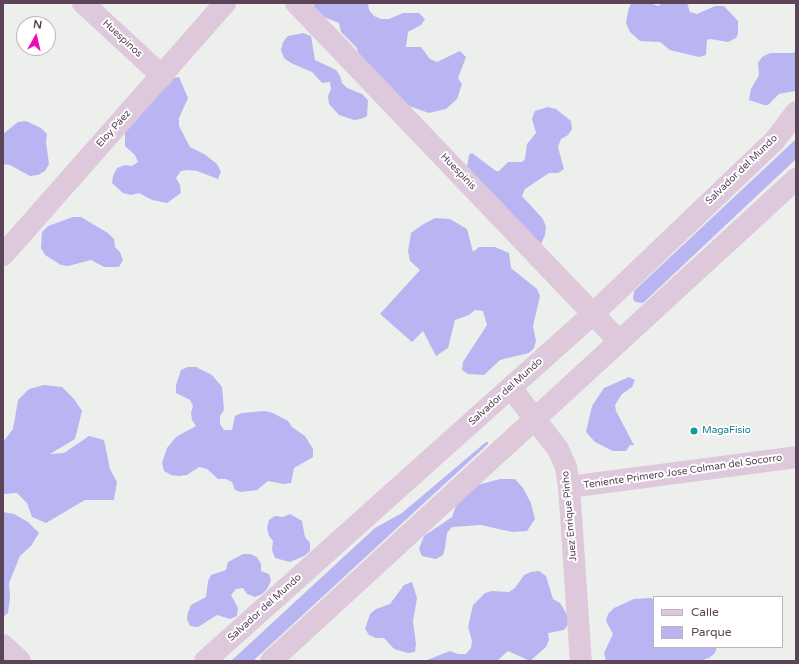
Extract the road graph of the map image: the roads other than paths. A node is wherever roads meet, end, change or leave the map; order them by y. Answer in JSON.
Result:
{"nodes":[{"id":1,"x":82,"y":3,"type":"edge"},
{"id":2,"x":225,"y":3,"type":"edge"},
{"id":3,"x":296,"y":3,"type":"edge"},
{"id":4,"x":162,"y":76,"type":"junction"},
{"id":5,"x":796,"y":112,"type":"edge"},
{"id":6,"x":796,"y":179,"type":"edge"},
{"id":7,"x":3,"y":255,"type":"edge"},
{"id":8,"x":594,"y":313,"type":"junction"},
{"id":9,"x":619,"y":341,"type":"junction"},
{"id":10,"x":511,"y":388,"type":"junction"},
{"id":11,"x":535,"y":419,"type":"junction"},
{"id":12,"x":796,"y":457,"type":"edge"},
{"id":13,"x":569,"y":487,"type":"junction"},
{"id":14,"x":3,"y":645,"type":"edge"},
{"id":15,"x":20,"y":661,"type":"edge"},
{"id":16,"x":205,"y":661,"type":"edge"},
{"id":17,"x":271,"y":661,"type":"edge"},
{"id":18,"x":581,"y":661,"type":"edge"}],
"edges":[{"from":1,"to":4,"type":"street","name":"Huespinos"},
{"from":2,"to":4,"type":"street","name":"Eloy Páez"},
{"from":3,"to":8,"type":"street","name":"Huespinis"},
{"from":4,"to":7,"type":"street","name":"Eloy Páez"},
{"from":5,"to":8,"type":"street","name":"Salvador del Mundo"},
{"from":6,"to":9,"type":"street"},
{"from":8,"to":9,"type":"street","name":"Huespinis"},
{"from":8,"to":10,"type":"street","name":"Salvador del Mundo"},
{"from":9,"to":11,"type":"street"},
{"from":10,"to":11,"type":"street","name":"Juez Enrique Pinho"},
{"from":10,"to":16,"type":"street","name":"Salvador del Mundo"},
{"from":11,"to":13,"type":"street","name":"Juez Enrique Pinho"},
{"from":11,"to":17,"type":"street"},
{"from":12,"to":13,"type":"street","name":"Teniente Primero Jose Colman del Socorro"},
{"from":13,"to":18,"type":"street","name":"Juez Enrique Pinho"},
{"from":14,"to":15,"type":"street"}]}
